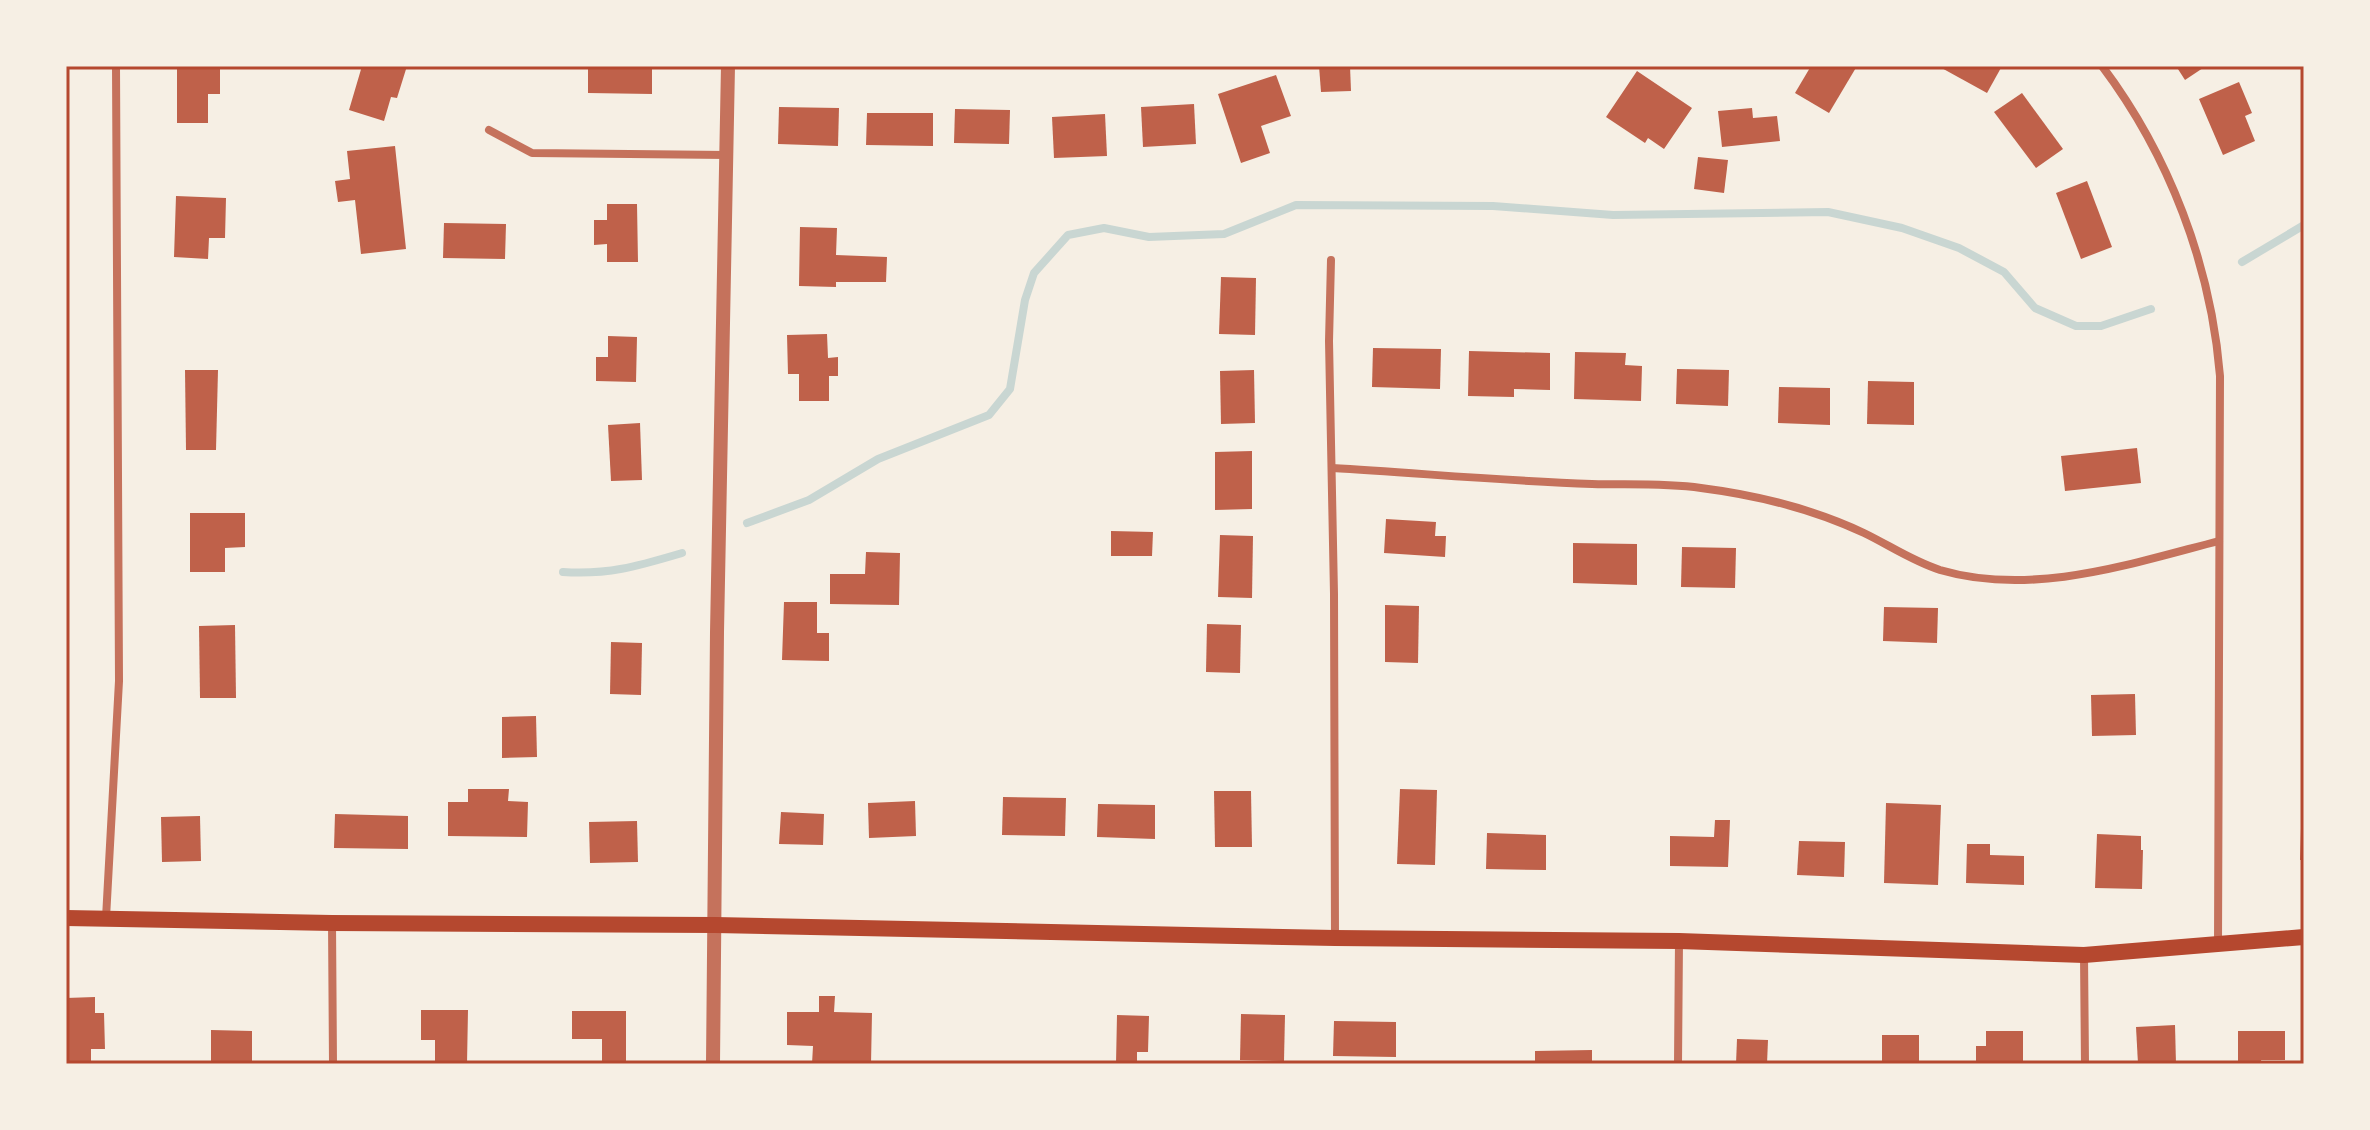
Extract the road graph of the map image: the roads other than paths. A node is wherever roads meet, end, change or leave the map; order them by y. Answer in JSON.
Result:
{"nodes":[{"id":1,"x":116,"y":66,"type":"edge"},
{"id":2,"x":728,"y":66,"type":"edge"},
{"id":3,"x":2102,"y":66,"type":"edge"},
{"id":4,"x":489,"y":130,"type":"dead end"},
{"id":5,"x":727,"y":155,"type":"junction"},
{"id":6,"x":1331,"y":260,"type":"dead end"},
{"id":7,"x":1332,"y":468,"type":"junction"},
{"id":8,"x":2219,"y":541,"type":"junction"},
{"id":9,"x":66,"y":918,"type":"edge"},
{"id":10,"x":106,"y":919,"type":"junction"},
{"id":11,"x":332,"y":923,"type":"junction"},
{"id":12,"x":715,"y":925,"type":"junction"},
{"id":13,"x":2304,"y":937,"type":"edge"},
{"id":14,"x":1335,"y":938,"type":"junction"},
{"id":15,"x":1679,"y":941,"type":"junction"},
{"id":16,"x":2218,"y":945,"type":"junction"},
{"id":17,"x":2084,"y":955,"type":"junction"},
{"id":18,"x":333,"y":1064,"type":"edge"},
{"id":19,"x":713,"y":1064,"type":"edge"},
{"id":20,"x":1678,"y":1064,"type":"edge"},
{"id":21,"x":2085,"y":1064,"type":"edge"}],
"edges":[{"from":1,"to":10,"type":"street"},
{"from":2,"to":5,"type":"street"},
{"from":3,"to":8,"type":"street"},
{"from":4,"to":5,"type":"street"},
{"from":5,"to":12,"type":"street"},
{"from":6,"to":7,"type":"street"},
{"from":7,"to":8,"type":"street"},
{"from":7,"to":14,"type":"street"},
{"from":8,"to":16,"type":"street"},
{"from":9,"to":10,"type":"main road"},
{"from":10,"to":11,"type":"main road"},
{"from":11,"to":12,"type":"main road"},
{"from":11,"to":18,"type":"street"},
{"from":12,"to":14,"type":"main road"},
{"from":12,"to":19,"type":"street"},
{"from":13,"to":16,"type":"main road"},
{"from":14,"to":15,"type":"main road"},
{"from":15,"to":17,"type":"main road"},
{"from":15,"to":20,"type":"street"},
{"from":16,"to":17,"type":"main road"},
{"from":17,"to":21,"type":"street"}]}
